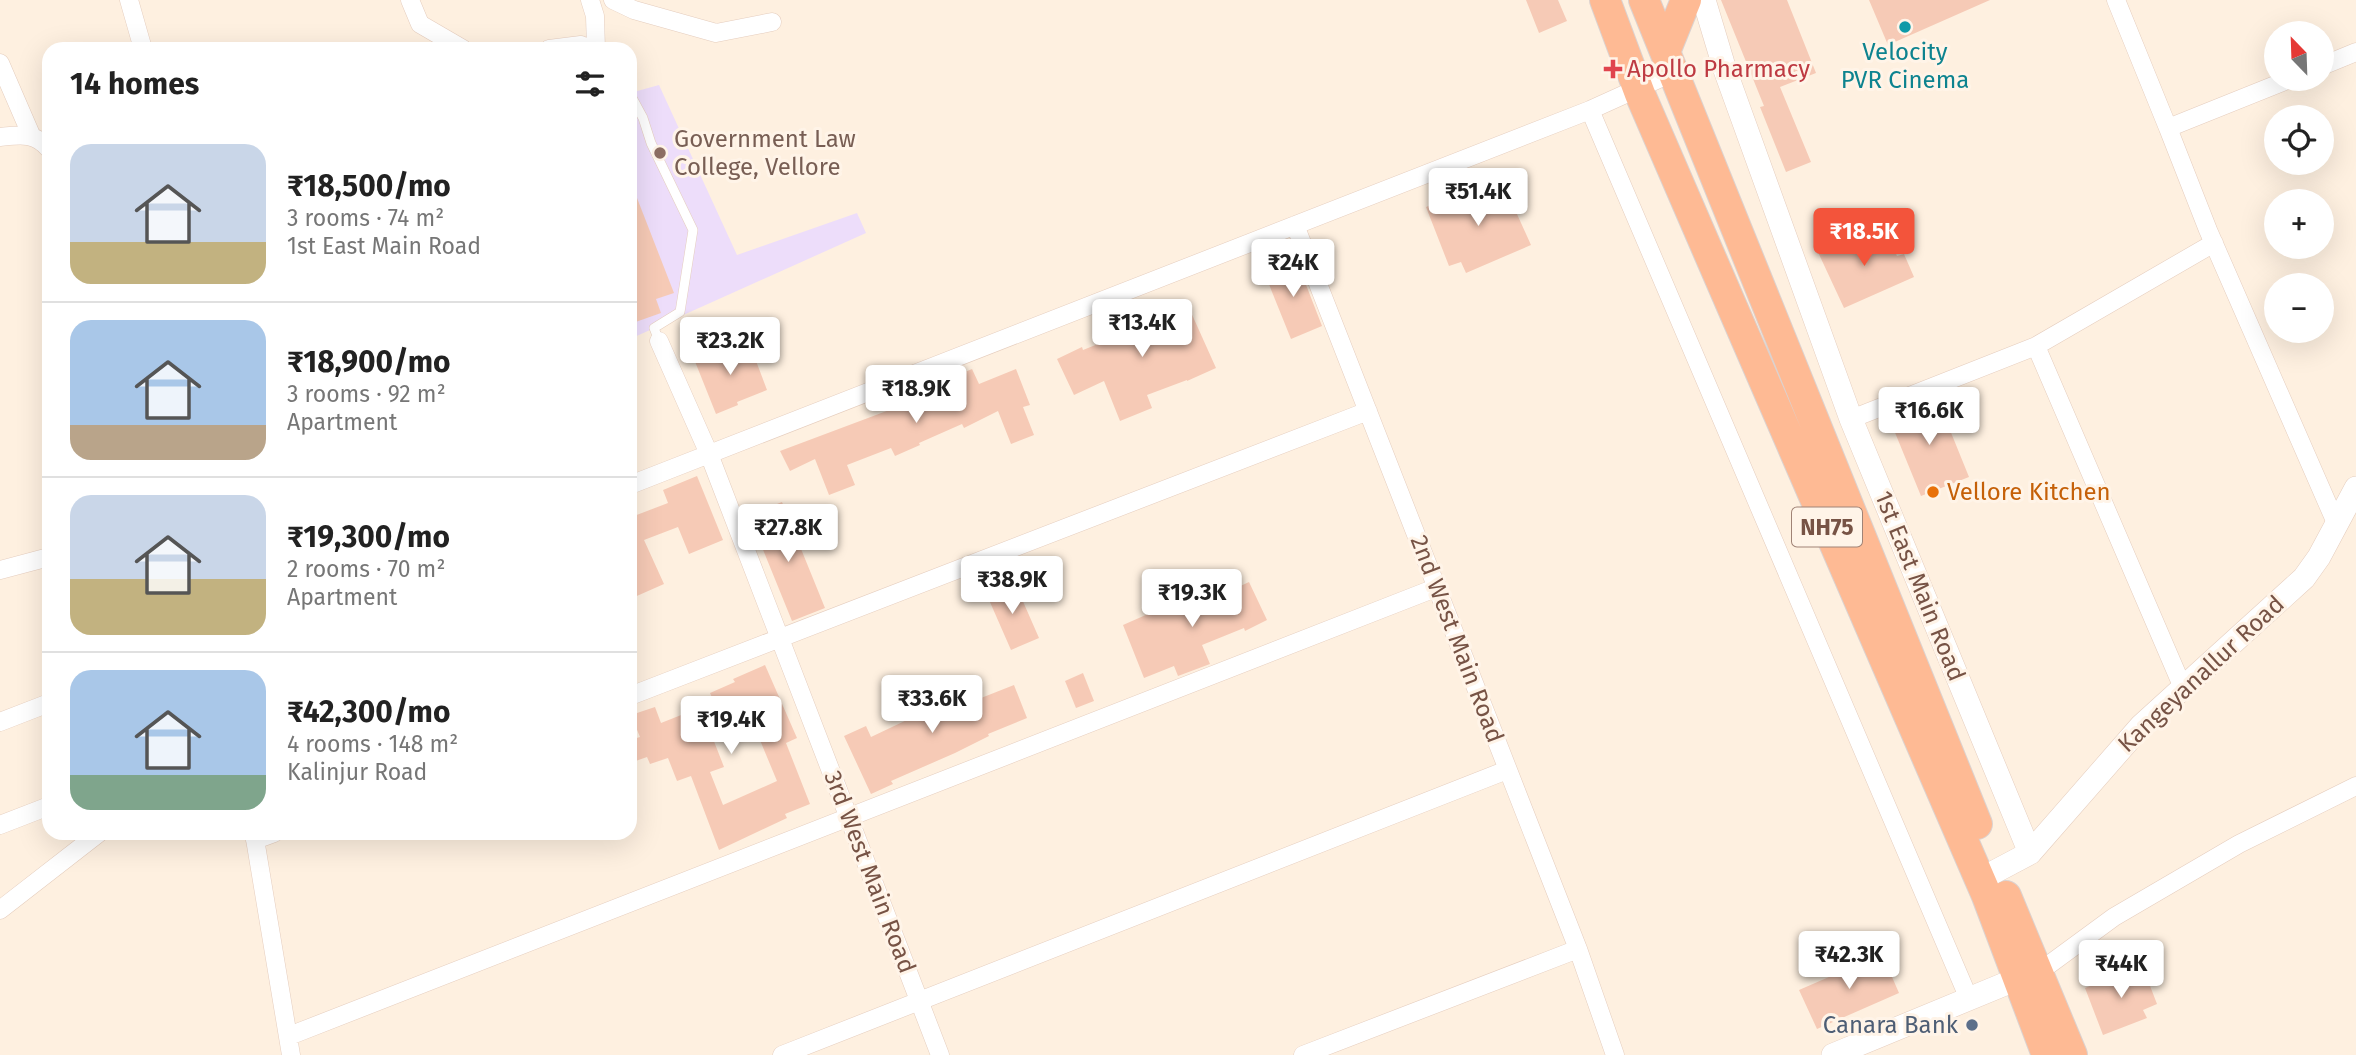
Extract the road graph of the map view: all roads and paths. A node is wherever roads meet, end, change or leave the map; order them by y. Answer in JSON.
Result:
{"nodes":[{"id":1,"x":130,"y":0,"type":"edge"},
{"id":2,"x":410,"y":0,"type":"edge"},
{"id":3,"x":590,"y":0,"type":"edge"},
{"id":4,"x":613,"y":0,"type":"edge"},
{"id":5,"x":1605,"y":0,"type":"edge"},
{"id":6,"x":1644,"y":0,"type":"edge"},
{"id":7,"x":1686,"y":0,"type":"edge"},
{"id":8,"x":1704,"y":0,"type":"edge"},
{"id":9,"x":2116,"y":0,"type":"edge"},
{"id":10,"x":772,"y":22,"type":"dead end"},
{"id":11,"x":141,"y":42,"type":"edge"},
{"id":12,"x":451,"y":42,"type":"edge"},
{"id":13,"x":596,"y":42,"type":"edge"},
{"id":14,"x":2356,"y":52,"type":"edge"},
{"id":15,"x":2334,"y":60,"type":"edge"},
{"id":16,"x":1670,"y":62,"type":"junction"},
{"id":17,"x":0,"y":63,"type":"edge"},
{"id":18,"x":1639,"y":89,"type":"junction"},
{"id":19,"x":2264,"y":89,"type":"edge"},
{"id":20,"x":637,"y":107,"type":"edge"},
{"id":21,"x":1590,"y":110,"type":"junction"},
{"id":22,"x":2168,"y":128,"type":"junction"},
{"id":23,"x":0,"y":136,"type":"edge"},
{"id":24,"x":32,"y":137,"type":"junction"},
{"id":25,"x":42,"y":141,"type":"edge"},
{"id":26,"x":1295,"y":225,"type":"junction"},
{"id":27,"x":2214,"y":243,"type":"junction"},
{"id":28,"x":659,"y":341,"type":"joint"},
{"id":29,"x":2036,"y":346,"type":"junction"},
{"id":30,"x":1368,"y":411,"type":"junction"},
{"id":31,"x":1851,"y":419,"type":"junction"},
{"id":32,"x":709,"y":454,"type":"junction"},
{"id":33,"x":637,"y":482,"type":"edge"},
{"id":34,"x":2356,"y":488,"type":"edge"},
{"id":35,"x":2336,"y":523,"type":"junction"},
{"id":36,"x":42,"y":559,"type":"edge"},
{"id":37,"x":0,"y":570,"type":"edge"},
{"id":38,"x":1438,"y":587,"type":"junction"},
{"id":39,"x":780,"y":638,"type":"junction"},
{"id":40,"x":2183,"y":688,"type":"junction"},
{"id":41,"x":637,"y":693,"type":"edge"},
{"id":42,"x":42,"y":705,"type":"edge"},
{"id":43,"x":2,"y":717,"type":"edge"},
{"id":44,"x":1507,"y":770,"type":"junction"},
{"id":45,"x":2356,"y":786,"type":"edge"},
{"id":46,"x":42,"y":809,"type":"edge"},
{"id":47,"x":849,"y":817,"type":"junction"},
{"id":48,"x":0,"y":825,"type":"edge"},
{"id":49,"x":90,"y":840,"type":"edge"},
{"id":50,"x":256,"y":840,"type":"edge"},
{"id":51,"x":2030,"y":853,"type":"junction"},
{"id":52,"x":1988,"y":876,"type":"junction"},
{"id":53,"x":0,"y":911,"type":"edge"},
{"id":54,"x":1578,"y":949,"type":"junction"},
{"id":55,"x":2028,"y":976,"type":"junction"},
{"id":56,"x":1969,"y":999,"type":"junction"},
{"id":57,"x":919,"y":1000,"type":"junction"},
{"id":58,"x":289,"y":1036,"type":"junction"},
{"id":59,"x":291,"y":1055,"type":"edge"},
{"id":60,"x":782,"y":1055,"type":"edge"},
{"id":61,"x":940,"y":1055,"type":"edge"},
{"id":62,"x":1303,"y":1055,"type":"edge"},
{"id":63,"x":1615,"y":1055,"type":"edge"},
{"id":64,"x":1833,"y":1055,"type":"edge"},
{"id":65,"x":2047,"y":1055,"type":"edge"},
{"id":66,"x":2072,"y":1055,"type":"edge"}],
"edges":[{"from":1,"to":11,"type":"street"},
{"from":2,"to":12,"type":"street"},
{"from":3,"to":13,"type":"street"},
{"from":4,"to":10,"type":"street"},
{"from":5,"to":18,"type":"highway","number":"NH75"},
{"from":6,"to":16,"type":"highway","number":"NH75"},
{"from":7,"to":16,"type":"highway"},
{"from":8,"to":31,"type":"street","name":"1st East Main Road"},
{"from":9,"to":22,"type":"street"},
{"from":14,"to":15,"type":"street"},
{"from":16,"to":18,"type":"street"},
{"from":16,"to":52,"type":"highway","number":"NH75"},
{"from":17,"to":24,"type":"street"},
{"from":18,"to":21,"type":"street"},
{"from":18,"to":52,"type":"highway","number":"NH75"},
{"from":19,"to":22,"type":"street"},
{"from":20,"to":28,"type":"lane"},
{"from":21,"to":26,"type":"street"},
{"from":21,"to":56,"type":"street"},
{"from":22,"to":27,"type":"street"},
{"from":23,"to":24,"type":"street"},
{"from":24,"to":25,"type":"street"},
{"from":26,"to":30,"type":"street","name":"2nd West Main Road"},
{"from":26,"to":32,"type":"street"},
{"from":27,"to":29,"type":"street"},
{"from":27,"to":35,"type":"street"},
{"from":28,"to":32,"type":"street","name":"3rd West Main Road"},
{"from":29,"to":31,"type":"street"},
{"from":29,"to":40,"type":"street"},
{"from":30,"to":38,"type":"street","name":"2nd West Main Road"},
{"from":30,"to":39,"type":"street"},
{"from":31,"to":51,"type":"street","name":"1st East Main Road"},
{"from":32,"to":33,"type":"street"},
{"from":32,"to":39,"type":"street","name":"3rd West Main Road"},
{"from":34,"to":35,"type":"street","name":"Kangeyanallur Road"},
{"from":35,"to":40,"type":"street","name":"Kangeyanallur Road"},
{"from":36,"to":37,"type":"street"},
{"from":38,"to":44,"type":"street","name":"2nd West Main Road"},
{"from":38,"to":47,"type":"street"},
{"from":39,"to":41,"type":"street"},
{"from":39,"to":47,"type":"street","name":"3rd West Main Road"},
{"from":40,"to":51,"type":"street","name":"Kangeyanallur Road"},
{"from":42,"to":43,"type":"street"},
{"from":44,"to":54,"type":"street","name":"2nd West Main Road"},
{"from":44,"to":57,"type":"street"},
{"from":45,"to":55,"type":"street"},
{"from":46,"to":48,"type":"street"},
{"from":47,"to":57,"type":"street","name":"3rd West Main Road"},
{"from":47,"to":58,"type":"street"},
{"from":49,"to":53,"type":"street"},
{"from":50,"to":58,"type":"street"},
{"from":51,"to":52,"type":"street","name":"Kangeyanallur Road"},
{"from":52,"to":55,"type":"highway","number":"NH75"},
{"from":54,"to":62,"type":"street"},
{"from":54,"to":63,"type":"street","name":"2nd West Main Road"},
{"from":55,"to":56,"type":"street"},
{"from":55,"to":65,"type":"highway","number":"NH75"},
{"from":55,"to":66,"type":"highway","number":"NH75"},
{"from":56,"to":64,"type":"street"},
{"from":57,"to":60,"type":"street"},
{"from":57,"to":61,"type":"street","name":"3rd West Main Road"},
{"from":58,"to":59,"type":"street"}]}
